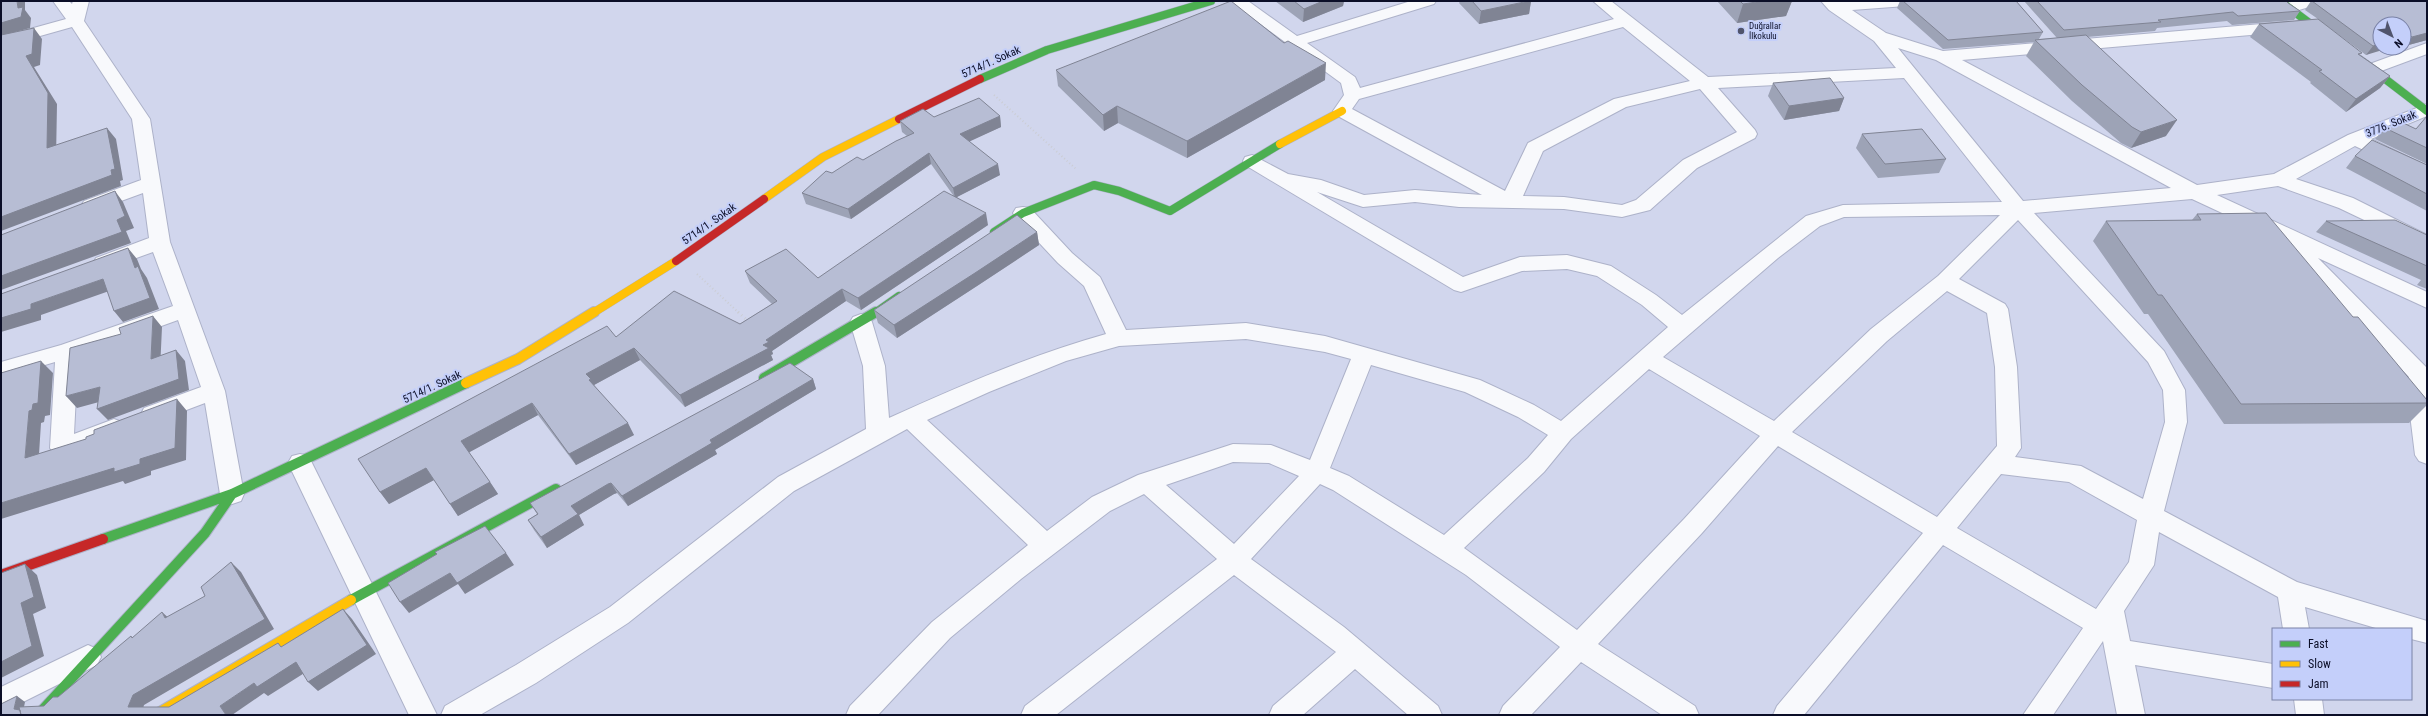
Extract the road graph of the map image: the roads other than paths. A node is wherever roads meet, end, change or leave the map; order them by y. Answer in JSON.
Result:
{"nodes":[{"id":1,"x":61,"y":1,"type":"edge"},
{"id":2,"x":81,"y":1,"type":"edge"},
{"id":3,"x":1210,"y":1,"type":"edge"},
{"id":4,"x":1237,"y":1,"type":"edge"},
{"id":5,"x":1428,"y":1,"type":"edge"},
{"id":6,"x":1601,"y":1,"type":"edge"},
{"id":7,"x":1906,"y":1,"type":"edge"},
{"id":8,"x":2313,"y":1,"type":"edge"},
{"id":9,"x":1832,"y":4,"type":"edge"},
{"id":10,"x":2284,"y":4,"type":"edge"},
{"id":11,"x":76,"y":21,"type":"junction"},
{"id":12,"x":1626,"y":21,"type":"junction"},
{"id":13,"x":2310,"y":25,"type":"junction"},
{"id":14,"x":2038,"y":29,"type":"edge"},
{"id":15,"x":1880,"y":37,"type":"junction"},
{"id":16,"x":1,"y":42,"type":"edge"},
{"id":17,"x":1294,"y":42,"type":"junction"},
{"id":18,"x":2336,"y":42,"type":"edge"},
{"id":19,"x":2053,"y":46,"type":"junction"},
{"id":20,"x":2427,"y":48,"type":"edge"},
{"id":21,"x":1942,"y":56,"type":"junction"},
{"id":22,"x":2354,"y":56,"type":"edge"},
{"id":23,"x":2373,"y":69,"type":"junction"},
{"id":24,"x":1908,"y":73,"type":"junction"},
{"id":25,"x":1704,"y":83,"type":"junction"},
{"id":26,"x":1353,"y":95,"type":"junction"},
{"id":27,"x":2426,"y":110,"type":"edge"},
{"id":28,"x":1342,"y":111,"type":"junction"},
{"id":29,"x":2355,"y":139,"type":"junction"},
{"id":30,"x":1252,"y":161,"type":"junction"},
{"id":31,"x":2427,"y":174,"type":"edge"},
{"id":32,"x":1285,"y":180,"type":"junction"},
{"id":33,"x":2279,"y":180,"type":"junction"},
{"id":34,"x":150,"y":183,"type":"junction"},
{"id":35,"x":2194,"y":192,"type":"junction"},
{"id":36,"x":1510,"y":202,"type":"junction"},
{"id":37,"x":2018,"y":208,"type":"junction"},
{"id":38,"x":75,"y":212,"type":"edge"},
{"id":39,"x":1023,"y":213,"type":"junction"},
{"id":40,"x":2277,"y":229,"type":"junction"},
{"id":41,"x":984,"y":239,"type":"edge"},
{"id":42,"x":160,"y":242,"type":"junction"},
{"id":43,"x":2427,"y":243,"type":"edge"},
{"id":44,"x":88,"y":268,"type":"edge"},
{"id":45,"x":1945,"y":281,"type":"junction"},
{"id":46,"x":907,"y":291,"type":"edge"},
{"id":47,"x":2427,"y":301,"type":"edge"},
{"id":48,"x":184,"y":310,"type":"junction"},
{"id":49,"x":861,"y":322,"type":"junction"},
{"id":50,"x":1682,"y":327,"type":"junction"},
{"id":51,"x":1119,"y":338,"type":"junction"},
{"id":52,"x":67,"y":351,"type":"junction"},
{"id":53,"x":1364,"y":355,"type":"junction"},
{"id":54,"x":1647,"y":358,"type":"junction"},
{"id":55,"x":1,"y":370,"type":"edge"},
{"id":56,"x":2421,"y":377,"type":"edge"},
{"id":57,"x":758,"y":381,"type":"edge"},
{"id":58,"x":214,"y":391,"type":"junction"},
{"id":59,"x":910,"y":418,"type":"junction"},
{"id":60,"x":878,"y":432,"type":"junction"},
{"id":61,"x":1563,"y":433,"type":"junction"},
{"id":62,"x":1776,"y":433,"type":"junction"},
{"id":63,"x":2427,"y":455,"type":"edge"},
{"id":64,"x":300,"y":463,"type":"junction"},
{"id":65,"x":1996,"y":464,"type":"junction"},
{"id":66,"x":1316,"y":473,"type":"junction"},
{"id":67,"x":1146,"y":482,"type":"junction"},
{"id":68,"x":564,"y":485,"type":"edge"},
{"id":69,"x":232,"y":494,"type":"junction"},
{"id":70,"x":2150,"y":516,"type":"junction"},
{"id":71,"x":1942,"y":531,"type":"junction"},
{"id":72,"x":1046,"y":546,"type":"junction"},
{"id":73,"x":1446,"y":549,"type":"junction"},
{"id":74,"x":1235,"y":560,"type":"junction"},
{"id":75,"x":1,"y":575,"type":"edge"},
{"id":76,"x":2290,"y":591,"type":"junction"},
{"id":77,"x":363,"y":593,"type":"junction"},
{"id":78,"x":2105,"y":615,"type":"junction"},
{"id":79,"x":2296,"y":628,"type":"edge"},
{"id":80,"x":2427,"y":632,"type":"edge"},
{"id":81,"x":1579,"y":646,"type":"junction"},
{"id":82,"x":2119,"y":651,"type":"junction"},
{"id":83,"x":1355,"y":652,"type":"junction"},
{"id":84,"x":93,"y":655,"type":"junction"},
{"id":85,"x":2272,"y":676,"type":"edge"},
{"id":86,"x":1,"y":700,"type":"edge"},
{"id":87,"x":2308,"y":700,"type":"edge"},
{"id":88,"x":38,"y":715,"type":"edge"},
{"id":89,"x":155,"y":715,"type":"edge"},
{"id":90,"x":423,"y":715,"type":"edge"},
{"id":91,"x":454,"y":715,"type":"edge"},
{"id":92,"x":860,"y":715,"type":"edge"},
{"id":93,"x":1035,"y":715,"type":"edge"},
{"id":94,"x":1283,"y":715,"type":"edge"},
{"id":95,"x":1428,"y":715,"type":"edge"},
{"id":96,"x":1513,"y":715,"type":"edge"},
{"id":97,"x":1685,"y":715,"type":"edge"},
{"id":98,"x":1787,"y":715,"type":"edge"},
{"id":99,"x":2037,"y":715,"type":"edge"},
{"id":100,"x":2131,"y":715,"type":"edge"},
{"id":101,"x":2310,"y":715,"type":"edge"}],
"edges":[{"from":1,"to":11,"type":"street"},
{"from":2,"to":11,"type":"street"},
{"from":3,"to":64,"type":"street","name":"5714/1. Sokak"},
{"from":4,"to":17,"type":"street"},
{"from":5,"to":17,"type":"street"},
{"from":6,"to":12,"type":"street"},
{"from":7,"to":9,"type":"street"},
{"from":8,"to":10,"type":"street"},
{"from":9,"to":15,"type":"street"},
{"from":10,"to":13,"type":"street"},
{"from":11,"to":16,"type":"street"},
{"from":11,"to":34,"type":"street"},
{"from":12,"to":25,"type":"street"},
{"from":12,"to":26,"type":"street"},
{"from":13,"to":18,"type":"street"},
{"from":13,"to":19,"type":"street"},
{"from":14,"to":19,"type":"street"},
{"from":15,"to":21,"type":"street"},
{"from":15,"to":24,"type":"street"},
{"from":17,"to":26,"type":"street"},
{"from":19,"to":21,"type":"street"},
{"from":20,"to":23,"type":"street"},
{"from":21,"to":35,"type":"street"},
{"from":22,"to":23,"type":"street"},
{"from":23,"to":27,"type":"street"},
{"from":24,"to":25,"type":"street"},
{"from":24,"to":37,"type":"street"},
{"from":25,"to":36,"type":"street"},
{"from":25,"to":36,"type":"street"},
{"from":26,"to":28,"type":"street"},
{"from":27,"to":29,"type":"street","name":"3776. Sokak"},
{"from":28,"to":30,"type":"street"},
{"from":28,"to":36,"type":"street"},
{"from":29,"to":31,"type":"street"},
{"from":29,"to":33,"type":"street","name":"3776. Sokak"},
{"from":30,"to":32,"type":"street"},
{"from":30,"to":39,"type":"street"},
{"from":32,"to":36,"type":"street"},
{"from":32,"to":50,"type":"street"},
{"from":33,"to":35,"type":"street"},
{"from":33,"to":43,"type":"street"},
{"from":34,"to":38,"type":"street"},
{"from":34,"to":42,"type":"street"},
{"from":35,"to":37,"type":"street"},
{"from":35,"to":40,"type":"street"},
{"from":37,"to":45,"type":"street"},
{"from":37,"to":50,"type":"street"},
{"from":37,"to":70,"type":"street"},
{"from":39,"to":41,"type":"street"},
{"from":39,"to":51,"type":"street"},
{"from":40,"to":47,"type":"street"},
{"from":40,"to":56,"type":"street"},
{"from":42,"to":44,"type":"street"},
{"from":42,"to":48,"type":"street"},
{"from":45,"to":62,"type":"street"},
{"from":45,"to":65,"type":"street"},
{"from":46,"to":49,"type":"street"},
{"from":48,"to":52,"type":"street"},
{"from":48,"to":58,"type":"street"},
{"from":49,"to":57,"type":"street"},
{"from":49,"to":60,"type":"street"},
{"from":50,"to":54,"type":"street"},
{"from":51,"to":53,"type":"street"},
{"from":51,"to":59,"type":"street"},
{"from":52,"to":55,"type":"street"},
{"from":52,"to":58,"type":"street"},
{"from":53,"to":61,"type":"street"},
{"from":53,"to":66,"type":"street"},
{"from":54,"to":61,"type":"street"},
{"from":54,"to":62,"type":"street"},
{"from":56,"to":63,"type":"street"},
{"from":58,"to":69,"type":"street"},
{"from":59,"to":60,"type":"street"},
{"from":59,"to":72,"type":"street"},
{"from":60,"to":91,"type":"street"},
{"from":61,"to":73,"type":"street"},
{"from":62,"to":71,"type":"street"},
{"from":62,"to":81,"type":"street"},
{"from":64,"to":69,"type":"street","name":"5714/1. Sokak"},
{"from":64,"to":77,"type":"street"},
{"from":65,"to":70,"type":"street"},
{"from":65,"to":71,"type":"street"},
{"from":66,"to":67,"type":"street"},
{"from":66,"to":73,"type":"street"},
{"from":66,"to":74,"type":"street"},
{"from":67,"to":72,"type":"street"},
{"from":67,"to":74,"type":"street"},
{"from":68,"to":77,"type":"street"},
{"from":69,"to":75,"type":"street","name":"5714/1. Sokak"},
{"from":69,"to":84,"type":"street"},
{"from":70,"to":76,"type":"street"},
{"from":70,"to":78,"type":"street"},
{"from":71,"to":78,"type":"street"},
{"from":71,"to":98,"type":"street"},
{"from":72,"to":92,"type":"street"},
{"from":73,"to":81,"type":"street"},
{"from":74,"to":83,"type":"street"},
{"from":74,"to":93,"type":"street"},
{"from":76,"to":79,"type":"street"},
{"from":76,"to":80,"type":"street"},
{"from":77,"to":89,"type":"street"},
{"from":77,"to":90,"type":"street"},
{"from":78,"to":82,"type":"street"},
{"from":78,"to":99,"type":"street"},
{"from":81,"to":96,"type":"street"},
{"from":81,"to":97,"type":"street"},
{"from":82,"to":85,"type":"street"},
{"from":82,"to":100,"type":"street"},
{"from":83,"to":94,"type":"street"},
{"from":83,"to":95,"type":"street"},
{"from":84,"to":86,"type":"street"},
{"from":84,"to":88,"type":"street"},
{"from":87,"to":101,"type":"street"}]}
